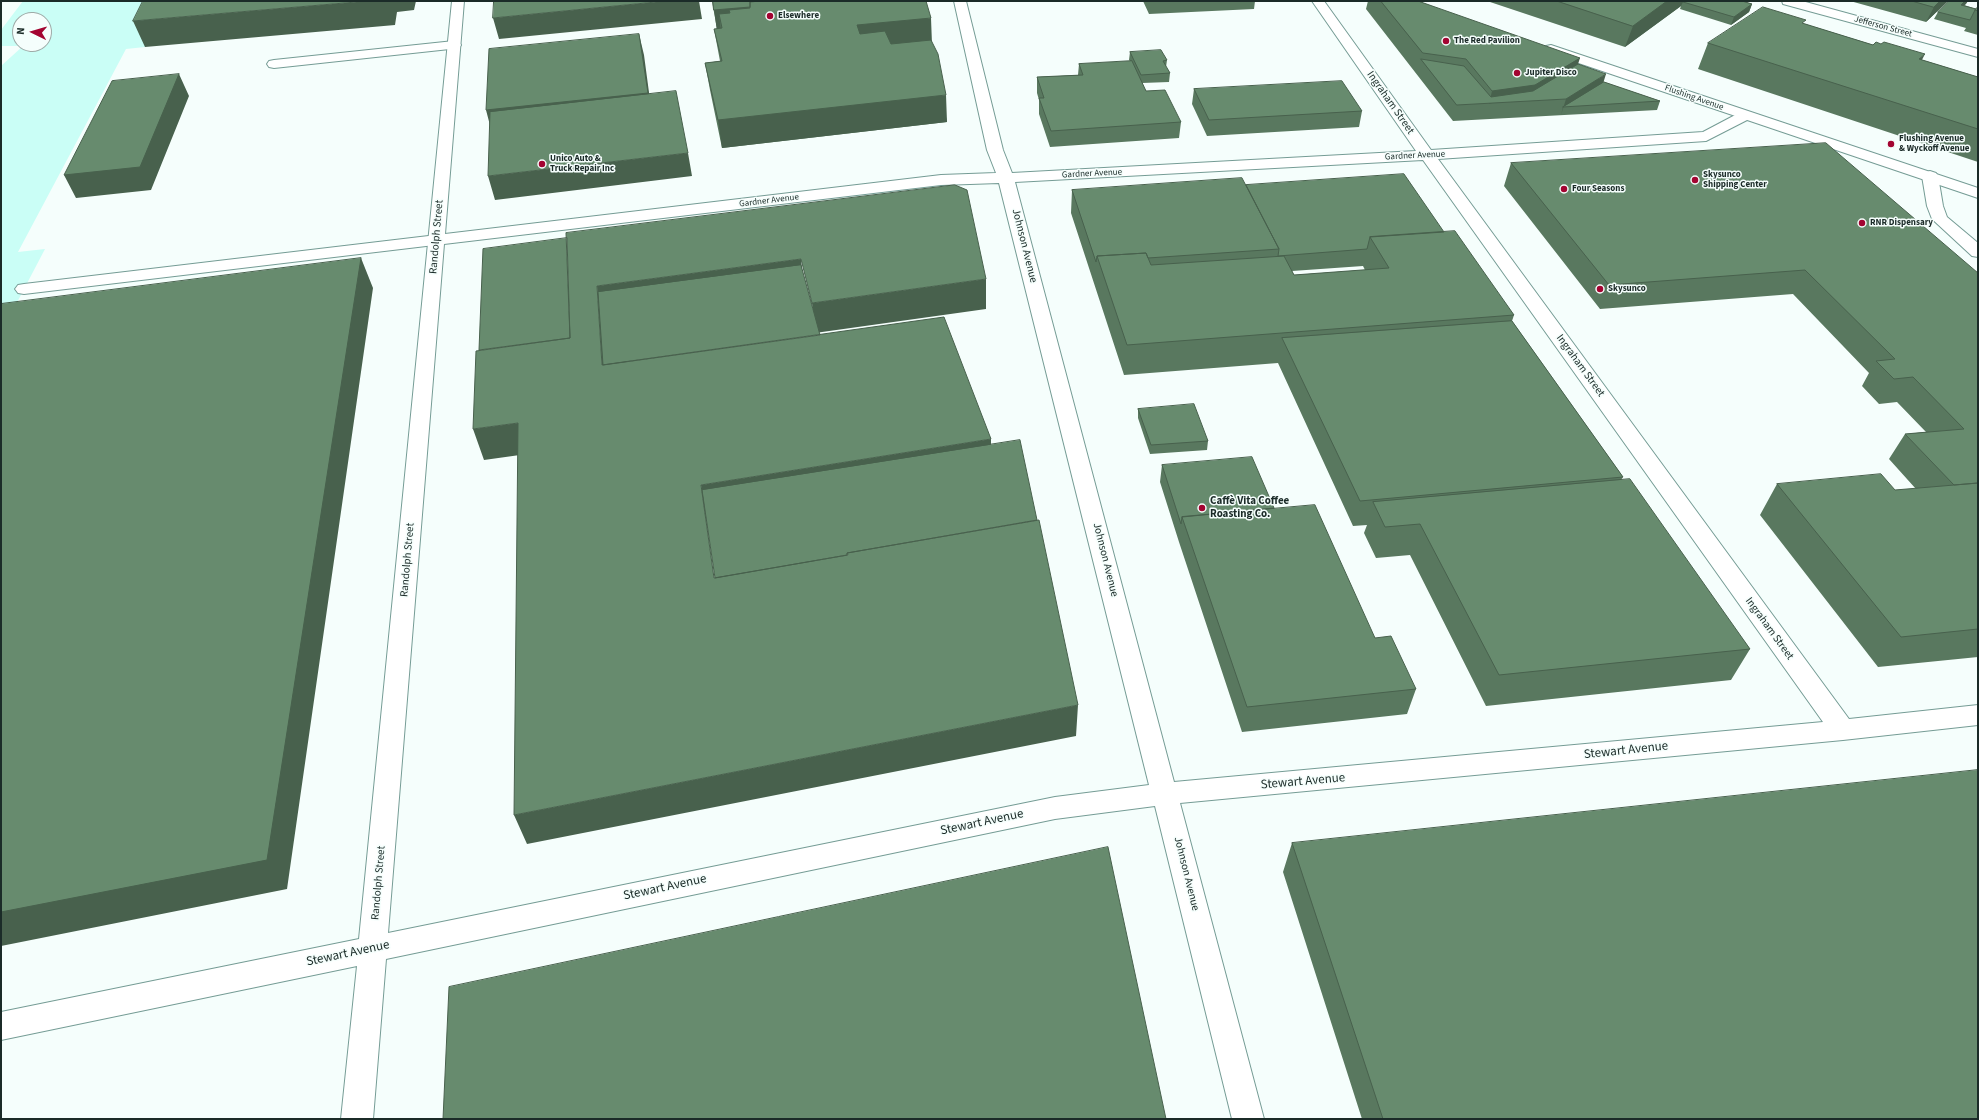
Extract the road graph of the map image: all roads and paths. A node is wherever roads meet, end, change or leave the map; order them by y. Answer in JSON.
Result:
{"nodes":[{"id":1,"x":458,"y":1,"type":"edge"},
{"id":2,"x":960,"y":1,"type":"edge"},
{"id":3,"x":1318,"y":1,"type":"edge"},
{"id":4,"x":1788,"y":1,"type":"edge"},
{"id":5,"x":1537,"y":44,"type":"edge"},
{"id":6,"x":454,"y":45,"type":"junction"},
{"id":7,"x":1978,"y":53,"type":"edge"},
{"id":8,"x":274,"y":64,"type":"dead end"},
{"id":9,"x":1744,"y":116,"type":"junction"},
{"id":10,"x":1427,"y":156,"type":"junction"},
{"id":11,"x":1930,"y":176,"type":"junction"},
{"id":12,"x":1006,"y":178,"type":"junction"},
{"id":13,"x":1978,"y":193,"type":"edge"},
{"id":14,"x":437,"y":240,"type":"junction"},
{"id":15,"x":1978,"y":252,"type":"edge"},
{"id":16,"x":24,"y":289,"type":"dead end"},
{"id":17,"x":1978,"y":715,"type":"edge"},
{"id":18,"x":1842,"y":730,"type":"junction"},
{"id":19,"x":1165,"y":794,"type":"junction"},
{"id":20,"x":372,"y":949,"type":"junction"},
{"id":21,"x":1,"y":1026,"type":"edge"},
{"id":22,"x":357,"y":1119,"type":"edge"},
{"id":23,"x":1248,"y":1119,"type":"edge"}],
"edges":[{"from":1,"to":6,"type":"street","name":"Randolph Street"},
{"from":2,"to":12,"type":"street","name":"Johnson Avenue"},
{"from":3,"to":10,"type":"street","name":"Ingraham Street"},
{"from":4,"to":7,"type":"street","name":"Jefferson Street"},
{"from":5,"to":9,"type":"street","name":"Flushing Avenue"},
{"from":6,"to":8,"type":"street"},
{"from":6,"to":14,"type":"street","name":"Randolph Street"},
{"from":9,"to":10,"type":"street","name":"Gardner Avenue"},
{"from":9,"to":11,"type":"street","name":"Flushing Avenue"},
{"from":10,"to":12,"type":"street","name":"Gardner Avenue"},
{"from":10,"to":18,"type":"street","name":"Ingraham Street"},
{"from":11,"to":13,"type":"street","name":"Flushing Avenue"},
{"from":11,"to":15,"type":"street"},
{"from":12,"to":14,"type":"street","name":"Gardner Avenue"},
{"from":12,"to":19,"type":"street","name":"Johnson Avenue"},
{"from":14,"to":16,"type":"street","name":"Gardner Avenue"},
{"from":14,"to":20,"type":"street","name":"Randolph Street"},
{"from":17,"to":18,"type":"street","name":"Stewart Avenue"},
{"from":18,"to":19,"type":"street","name":"Stewart Avenue"},
{"from":19,"to":20,"type":"street","name":"Stewart Avenue"},
{"from":19,"to":23,"type":"street","name":"Johnson Avenue"},
{"from":20,"to":21,"type":"street","name":"Stewart Avenue"},
{"from":20,"to":22,"type":"street","name":"Randolph Street"}]}
